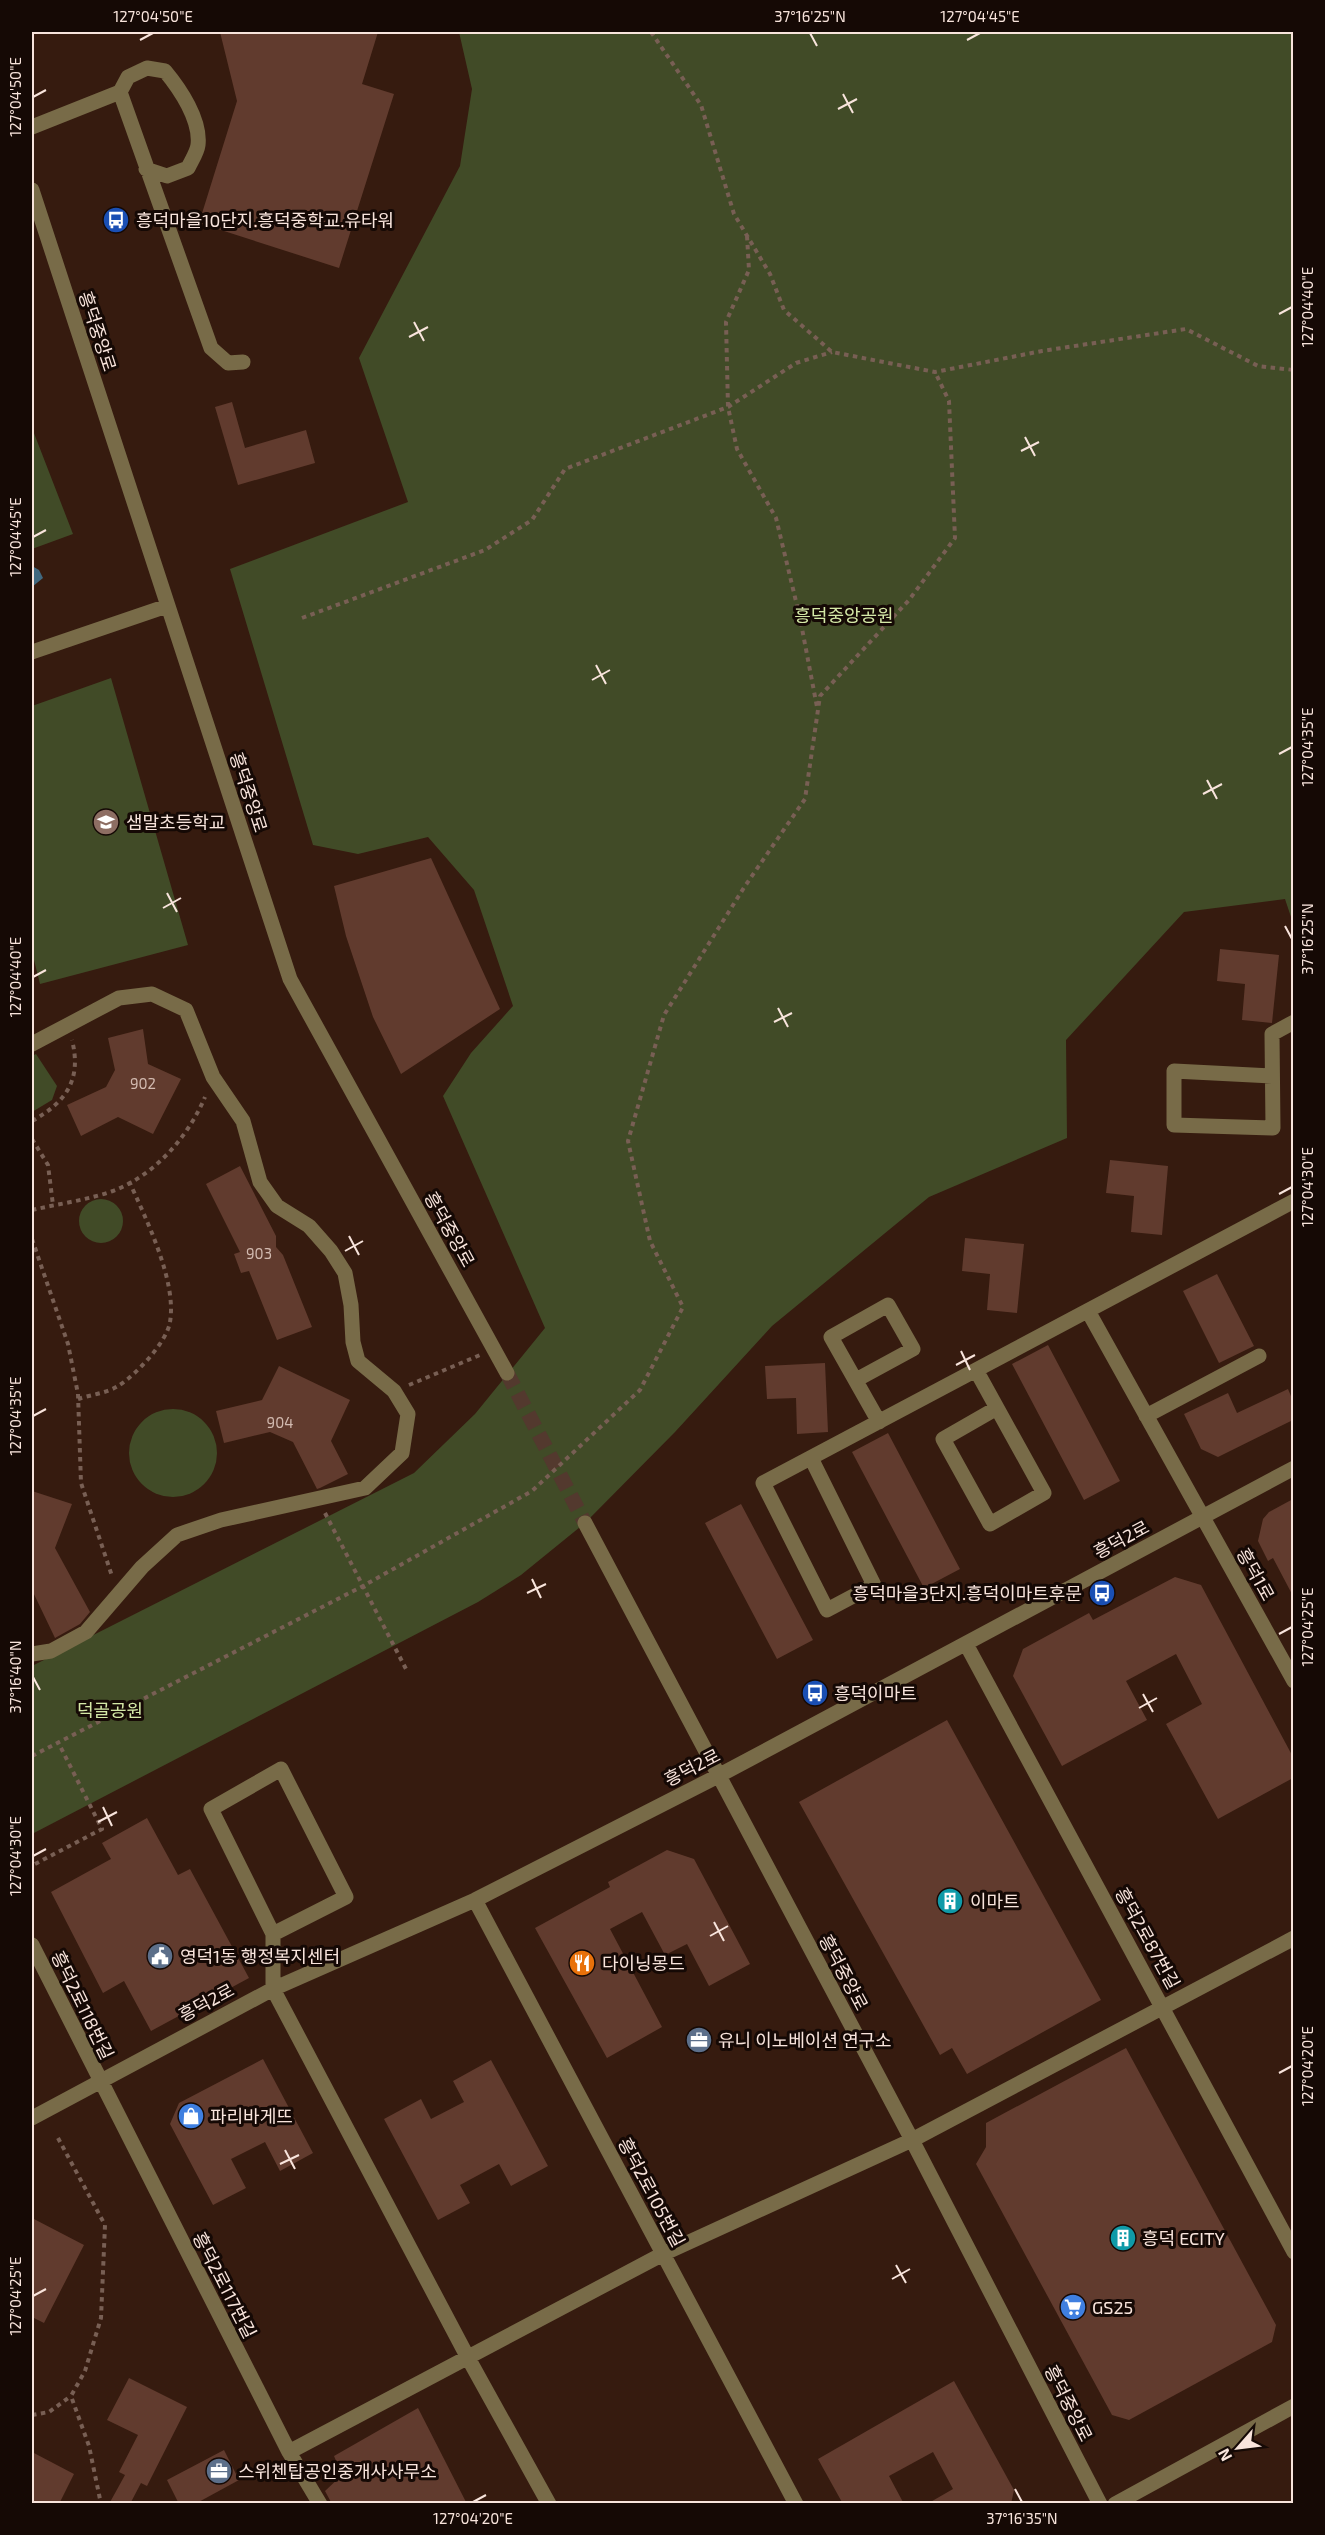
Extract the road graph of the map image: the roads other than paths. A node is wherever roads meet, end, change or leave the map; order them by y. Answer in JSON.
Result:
{"nodes":[{"id":1,"x":120,"y":92,"type":"junction"},
{"id":2,"x":32,"y":127,"type":"edge"},
{"id":3,"x":146,"y":169,"type":"junction"},
{"id":4,"x":32,"y":190,"type":"edge"},
{"id":5,"x":243,"y":362,"type":"dead end"},
{"id":6,"x":167,"y":606,"type":"junction"},
{"id":7,"x":32,"y":652,"type":"edge"},
{"id":8,"x":1293,"y":1022,"type":"edge"},
{"id":9,"x":32,"y":1044,"type":"edge"},
{"id":10,"x":1272,"y":1076,"type":"junction"},
{"id":11,"x":1293,"y":1201,"type":"edge"},
{"id":12,"x":1088,"y":1311,"type":"junction"},
{"id":13,"x":1259,"y":1356,"type":"dead end"},
{"id":14,"x":976,"y":1370,"type":"junction"},
{"id":15,"x":507,"y":1373,"type":"tunnel mouth"},
{"id":16,"x":856,"y":1380,"type":"junction"},
{"id":17,"x":997,"y":1408,"type":"junction"},
{"id":18,"x":1146,"y":1416,"type":"junction"},
{"id":19,"x":879,"y":1422,"type":"junction"},
{"id":20,"x":811,"y":1458,"type":"junction"},
{"id":21,"x":1293,"y":1469,"type":"edge"},
{"id":22,"x":1203,"y":1518,"type":"junction"},
{"id":23,"x":585,"y":1523,"type":"tunnel mouth"},
{"id":24,"x":966,"y":1644,"type":"junction"},
{"id":25,"x":32,"y":1654,"type":"edge"},
{"id":26,"x":1293,"y":1681,"type":"edge"},
{"id":27,"x":718,"y":1776,"type":"junction"},
{"id":28,"x":474,"y":1900,"type":"junction"},
{"id":29,"x":273,"y":1934,"type":"junction"},
{"id":30,"x":1293,"y":1938,"type":"edge"},
{"id":31,"x":32,"y":1945,"type":"edge"},
{"id":32,"x":273,"y":1989,"type":"junction"},
{"id":33,"x":1164,"y":2007,"type":"junction"},
{"id":34,"x":99,"y":2082,"type":"junction"},
{"id":35,"x":32,"y":2118,"type":"edge"},
{"id":36,"x":912,"y":2140,"type":"junction"},
{"id":37,"x":1293,"y":2252,"type":"edge"},
{"id":38,"x":663,"y":2254,"type":"junction"},
{"id":39,"x":467,"y":2356,"type":"junction"},
{"id":40,"x":1293,"y":2406,"type":"edge"},
{"id":41,"x":289,"y":2452,"type":"junction"},
{"id":42,"x":320,"y":2504,"type":"edge"},
{"id":43,"x":549,"y":2504,"type":"edge"},
{"id":44,"x":796,"y":2504,"type":"edge"},
{"id":45,"x":1100,"y":2504,"type":"edge"},
{"id":46,"x":1115,"y":2504,"type":"edge"}],
"edges":[{"from":1,"to":2,"type":"street"},
{"from":1,"to":3,"type":"street"},
{"from":1,"to":3,"type":"street"},
{"from":3,"to":5,"type":"street"},
{"from":4,"to":6,"type":"street","name":"흥덕중앙로"},
{"from":6,"to":7,"type":"street"},
{"from":6,"to":15,"type":"street","name":"흥덕중앙로"},
{"from":8,"to":10,"type":"street"},
{"from":9,"to":25,"type":"street"},
{"from":10,"to":10,"type":"street"},
{"from":11,"to":12,"type":"street"},
{"from":12,"to":14,"type":"street"},
{"from":12,"to":18,"type":"street","name":"흥덕1로"},
{"from":13,"to":18,"type":"street"},
{"from":14,"to":17,"type":"street"},
{"from":14,"to":19,"type":"street"},
{"from":16,"to":16,"type":"street"},
{"from":16,"to":19,"type":"street"},
{"from":17,"to":17,"type":"street"},
{"from":18,"to":22,"type":"street","name":"흥덕1로"},
{"from":19,"to":20,"type":"street"},
{"from":20,"to":20,"type":"street"},
{"from":21,"to":22,"type":"street","name":"흥덕2로"},
{"from":22,"to":24,"type":"street","name":"흥덕2로"},
{"from":22,"to":26,"type":"street","name":"흥덕1로"},
{"from":23,"to":27,"type":"street","name":"흥덕중앙로"},
{"from":24,"to":27,"type":"street","name":"흥덕2로"},
{"from":24,"to":33,"type":"street","name":"흥덕2로87번길"},
{"from":27,"to":28,"type":"street","name":"흥덕2로"},
{"from":27,"to":36,"type":"street","name":"흥덕중앙로"},
{"from":28,"to":32,"type":"street","name":"흥덕2로"},
{"from":28,"to":38,"type":"street","name":"흥덕2로105번길"},
{"from":29,"to":29,"type":"street"},
{"from":29,"to":32,"type":"street"},
{"from":30,"to":33,"type":"street"},
{"from":31,"to":34,"type":"street","name":"흥덕2로118번길"},
{"from":32,"to":34,"type":"street","name":"흥덕2로"},
{"from":32,"to":39,"type":"street"},
{"from":33,"to":36,"type":"street"},
{"from":33,"to":37,"type":"street","name":"흥덕2로87번길"},
{"from":34,"to":35,"type":"street","name":"흥덕2로"},
{"from":34,"to":41,"type":"street","name":"흥덕2로117번길"},
{"from":36,"to":38,"type":"street"},
{"from":36,"to":45,"type":"street","name":"흥덕중앙로"},
{"from":38,"to":39,"type":"street"},
{"from":38,"to":44,"type":"street","name":"흥덕2로105번길"},
{"from":39,"to":41,"type":"street"},
{"from":39,"to":43,"type":"street"},
{"from":40,"to":46,"type":"street"},
{"from":41,"to":42,"type":"street","name":"흥덕2로117번길"}]}
